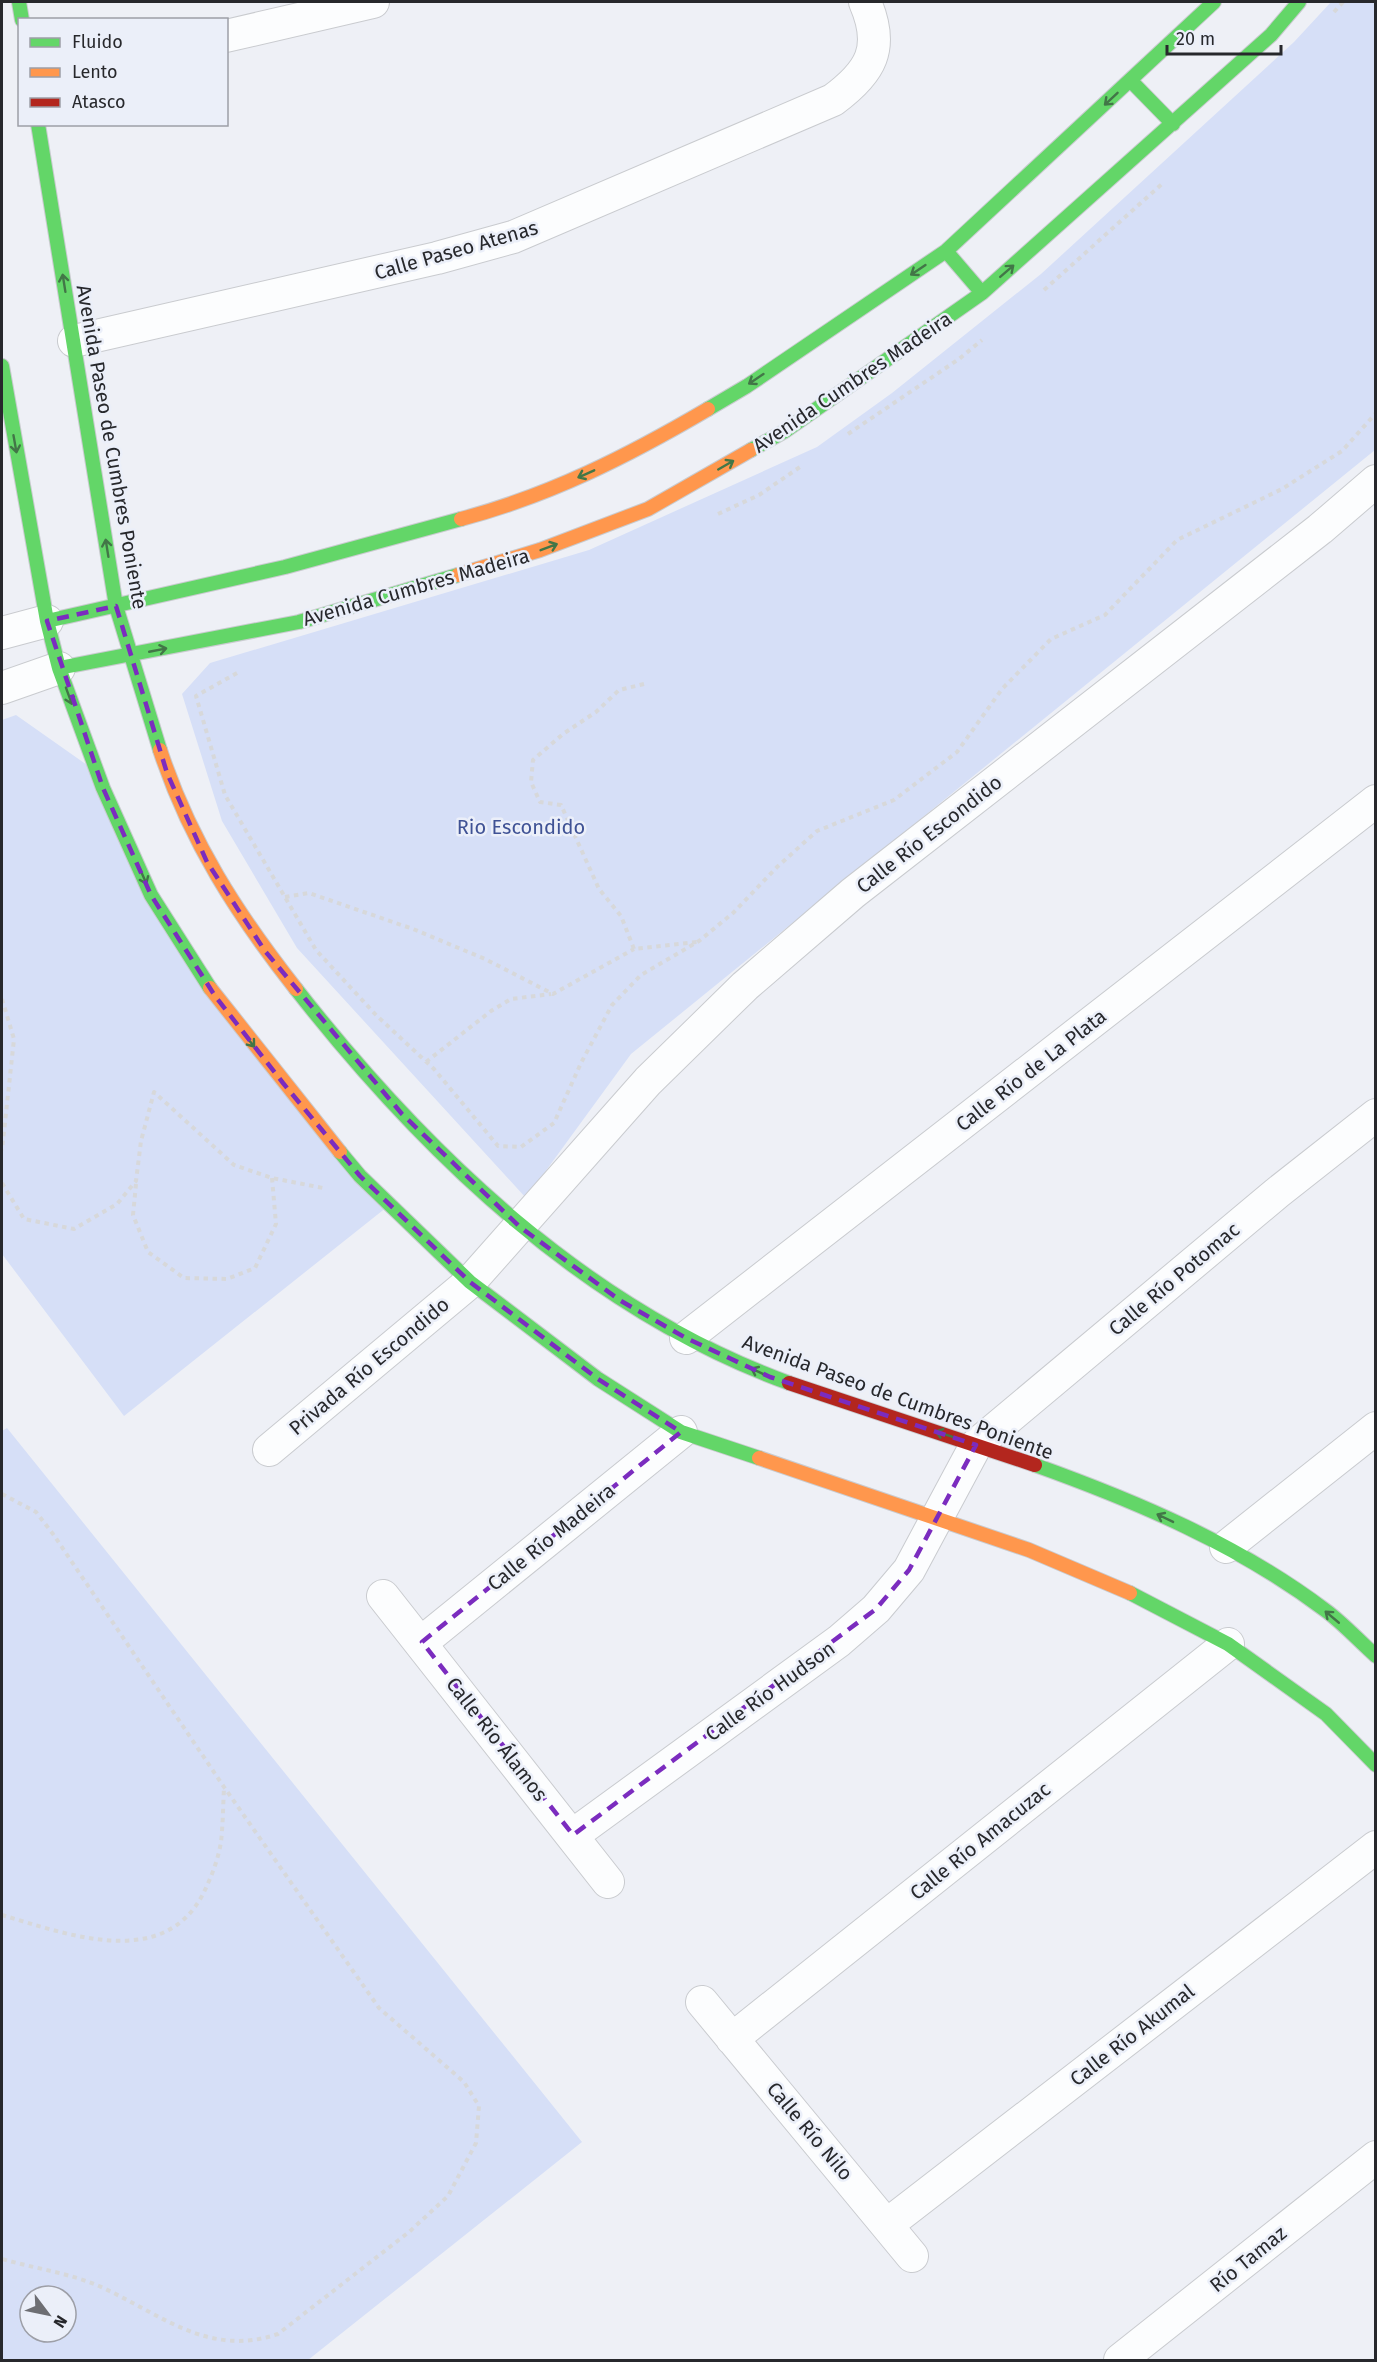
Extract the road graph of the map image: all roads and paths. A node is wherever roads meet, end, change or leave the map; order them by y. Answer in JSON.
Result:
{"nodes":[{"id":1,"x":19,"y":2,"type":"edge"},
{"id":2,"x":373,"y":2,"type":"edge"},
{"id":3,"x":865,"y":2,"type":"edge"},
{"id":4,"x":1214,"y":2,"type":"edge"},
{"id":5,"x":1299,"y":2,"type":"edge"},
{"id":6,"x":22,"y":18,"type":"edge"},
{"id":7,"x":228,"y":36,"type":"edge"},
{"id":8,"x":1131,"y":81,"type":"junction"},
{"id":9,"x":1173,"y":124,"type":"junction"},
{"id":10,"x":38,"y":126,"type":"edge"},
{"id":11,"x":946,"y":251,"type":"junction"},
{"id":12,"x":982,"y":293,"type":"junction"},
{"id":13,"x":74,"y":341,"type":"junction"},
{"id":14,"x":2,"y":366,"type":"edge"},
{"id":15,"x":1376,"y":413,"type":"edge"},
{"id":16,"x":1376,"y":480,"type":"edge"},
{"id":17,"x":116,"y":606,"type":"junction"},
{"id":18,"x":47,"y":621,"type":"junction"},
{"id":19,"x":2,"y":633,"type":"edge"},
{"id":20,"x":134,"y":655,"type":"junction"},
{"id":21,"x":59,"y":668,"type":"junction"},
{"id":22,"x":644,"y":684,"type":"dead end"},
{"id":23,"x":2,"y":688,"type":"edge"},
{"id":24,"x":196,"y":696,"type":"dead end"},
{"id":25,"x":1376,"y":801,"type":"edge"},
{"id":26,"x":285,"y":897,"type":"junction"},
{"id":27,"x":699,"y":941,"type":"junction"},
{"id":28,"x":634,"y":950,"type":"junction"},
{"id":29,"x":553,"y":994,"type":"junction"},
{"id":30,"x":2,"y":999,"type":"edge"},
{"id":31,"x":426,"y":1062,"type":"junction"},
{"id":32,"x":1376,"y":1115,"type":"edge"},
{"id":33,"x":2,"y":1150,"type":"edge"},
{"id":34,"x":360,"y":1176,"type":"junction"},
{"id":35,"x":272,"y":1178,"type":"junction"},
{"id":36,"x":136,"y":1181,"type":"junction"},
{"id":37,"x":2,"y":1183,"type":"edge"},
{"id":38,"x":520,"y":1227,"type":"junction"},
{"id":39,"x":470,"y":1282,"type":"junction"},
{"id":40,"x":686,"y":1338,"type":"junction"},
{"id":41,"x":1376,"y":1428,"type":"edge"},
{"id":42,"x":681,"y":1432,"type":"junction"},
{"id":43,"x":976,"y":1445,"type":"junction"},
{"id":44,"x":269,"y":1449,"type":"dead end"},
{"id":45,"x":2,"y":1494,"type":"edge"},
{"id":46,"x":938,"y":1519,"type":"junction"},
{"id":47,"x":1226,"y":1547,"type":"junction"},
{"id":48,"x":383,"y":1596,"type":"dead end"},
{"id":49,"x":422,"y":1642,"type":"junction"},
{"id":50,"x":1228,"y":1644,"type":"junction"},
{"id":51,"x":1376,"y":1656,"type":"edge"},
{"id":52,"x":1376,"y":1765,"type":"edge"},
{"id":53,"x":224,"y":1787,"type":"junction"},
{"id":54,"x":573,"y":1835,"type":"junction"},
{"id":55,"x":1376,"y":1847,"type":"edge"},
{"id":56,"x":608,"y":1882,"type":"dead end"},
{"id":57,"x":2,"y":1915,"type":"edge"},
{"id":58,"x":702,"y":2002,"type":"dead end"},
{"id":59,"x":732,"y":2039,"type":"junction"},
{"id":60,"x":1376,"y":2157,"type":"edge"},
{"id":61,"x":888,"y":2224,"type":"junction"},
{"id":62,"x":912,"y":2256,"type":"dead end"},
{"id":63,"x":2,"y":2259,"type":"edge"},
{"id":64,"x":1120,"y":2361,"type":"edge"}],
"edges":[{"from":1,"to":6,"type":"street"},
{"from":2,"to":7,"type":"street"},
{"from":3,"to":13,"type":"street","name":"Calle Paseo Atenas"},
{"from":4,"to":8,"type":"street"},
{"from":5,"to":9,"type":"street","name":"Avenida Cumbres Madeira"},
{"from":8,"to":9,"type":"street"},
{"from":8,"to":11,"type":"street","one_way":true},
{"from":12,"to":9,"type":"street","name":"Avenida Cumbres Madeira","one_way":true},
{"from":13,"to":10,"type":"street","name":"Avenida Paseo de Cumbres Poniente","one_way":true},
{"from":11,"to":12,"type":"street"},
{"from":11,"to":17,"type":"street","one_way":true},
{"from":20,"to":12,"type":"street","name":"Avenida Cumbres Madeira","one_way":true},
{"from":17,"to":13,"type":"street","name":"Avenida Paseo de Cumbres Poniente","one_way":true},
{"from":14,"to":18,"type":"street","one_way":true},
{"from":15,"to":27,"type":"path"},
{"from":16,"to":38,"type":"street","name":"Calle Río Escondido"},
{"from":17,"to":18,"type":"street"},
{"from":17,"to":20,"type":"street","name":"Avenida Paseo de Cumbres Poniente"},
{"from":18,"to":19,"type":"street"},
{"from":18,"to":21,"type":"street"},
{"from":20,"to":21,"type":"street","name":"Avenida Cumbres Madeira"},
{"from":20,"to":38,"type":"street","name":"Avenida Paseo de Cumbres Poniente"},
{"from":21,"to":23,"type":"street","name":"Avenida Cumbres Madeira"},
{"from":21,"to":34,"type":"street","one_way":true},
{"from":22,"to":28,"type":"path"},
{"from":24,"to":26,"type":"path"},
{"from":25,"to":40,"type":"street","name":"Calle Río de La Plata"},
{"from":26,"to":29,"type":"path"},
{"from":26,"to":31,"type":"path"},
{"from":27,"to":28,"type":"path"},
{"from":27,"to":31,"type":"path"},
{"from":28,"to":29,"type":"path"},
{"from":29,"to":31,"type":"path"},
{"from":30,"to":33,"type":"path"},
{"from":32,"to":43,"type":"street","name":"Calle Río Potomac"},
{"from":34,"to":35,"type":"path"},
{"from":34,"to":39,"type":"street"},
{"from":35,"to":36,"type":"path"},
{"from":35,"to":36,"type":"path"},
{"from":36,"to":37,"type":"path"},
{"from":38,"to":39,"type":"street","name":"Calle Río Escondido"},
{"from":38,"to":40,"type":"street","name":"Avenida Paseo de Cumbres Poniente"},
{"from":39,"to":42,"type":"street"},
{"from":39,"to":44,"type":"street","name":"Privada Río Escondido"},
{"from":43,"to":40,"type":"street","name":"Avenida Paseo de Cumbres Poniente","one_way":true},
{"from":41,"to":47,"type":"street"},
{"from":42,"to":46,"type":"street"},
{"from":42,"to":49,"type":"street","name":"Calle Río Madeira"},
{"from":43,"to":46,"type":"street","name":"Calle Río Hudson"},
{"from":47,"to":43,"type":"street","name":"Avenida Paseo de Cumbres Poniente","one_way":true},
{"from":45,"to":53,"type":"path"},
{"from":46,"to":50,"type":"street"},
{"from":46,"to":54,"type":"street","name":"Calle Río Hudson"},
{"from":51,"to":47,"type":"street","name":"Avenida Paseo de Cumbres Poniente","one_way":true},
{"from":48,"to":49,"type":"street","name":"Calle Río Álamos"},
{"from":49,"to":54,"type":"street","name":"Calle Río Álamos"},
{"from":50,"to":52,"type":"street"},
{"from":50,"to":59,"type":"street","name":"Calle Río Amacuzac"},
{"from":53,"to":57,"type":"path"},
{"from":53,"to":63,"type":"path"},
{"from":54,"to":56,"type":"street","name":"Calle Río Álamos"},
{"from":55,"to":61,"type":"street","name":"Calle Río Akumal"},
{"from":58,"to":59,"type":"street","name":"Calle Río Nilo"},
{"from":59,"to":61,"type":"street","name":"Calle Río Nilo"},
{"from":60,"to":64,"type":"street","name":"Río Tamaz"},
{"from":61,"to":62,"type":"street","name":"Calle Río Nilo"}]}
